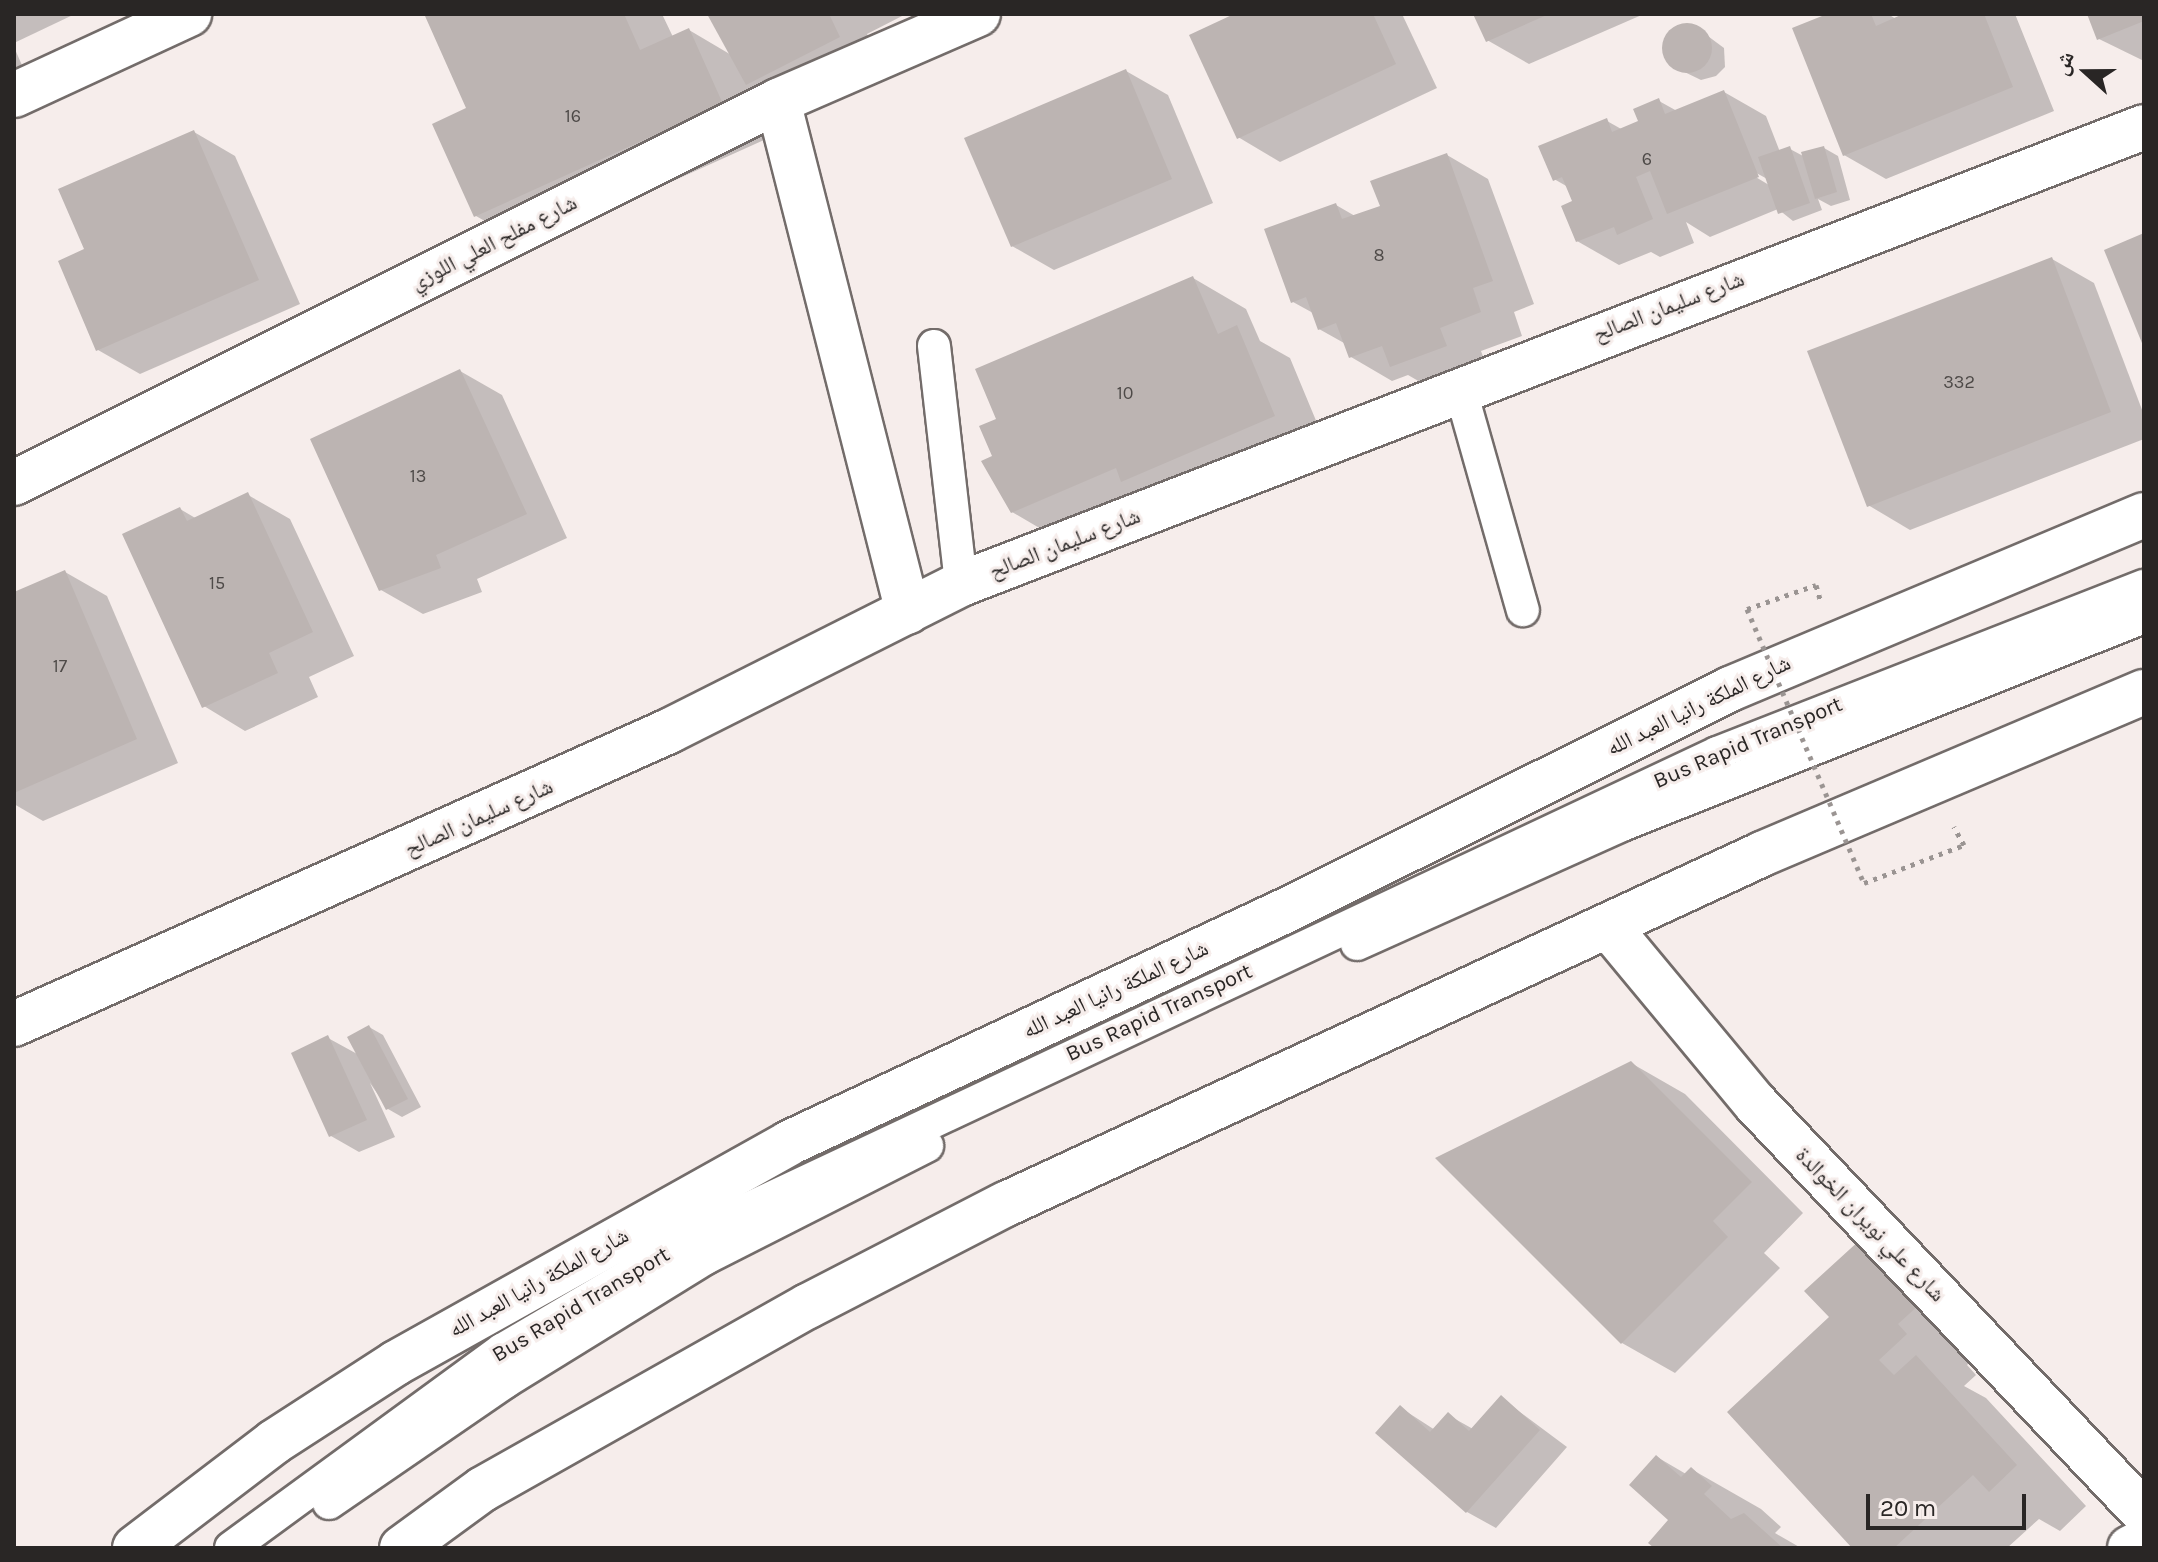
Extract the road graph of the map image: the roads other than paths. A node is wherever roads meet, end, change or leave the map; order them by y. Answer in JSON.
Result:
{"nodes":[{"id":1,"x":189,"y":14,"type":"edge"},
{"id":2,"x":978,"y":14,"type":"edge"},
{"id":3,"x":14,"y":95,"type":"edge"},
{"id":4,"x":778,"y":101,"type":"junction"},
{"id":5,"x":2144,"y":127,"type":"edge"},
{"id":6,"x":934,"y":346,"type":"dead end"},
{"id":7,"x":1460,"y":388,"type":"junction"},
{"id":8,"x":14,"y":483,"type":"edge"},
{"id":9,"x":2144,"y":515,"type":"edge"},
{"id":10,"x":961,"y":584,"type":"junction"},
{"id":11,"x":2144,"y":586,"type":"edge"},
{"id":12,"x":1523,"y":610,"type":"dead end"},
{"id":13,"x":908,"y":612,"type":"junction"},
{"id":14,"x":2144,"y":617,"type":"edge"},
{"id":15,"x":2144,"y":692,"type":"edge"},
{"id":16,"x":1801,"y":735,"type":"junction"},
{"id":17,"x":1608,"y":926,"type":"junction"},
{"id":18,"x":14,"y":1024,"type":"edge"},
{"id":19,"x":2144,"y":1513,"type":"edge"},
{"id":20,"x":2144,"y":1541,"type":"edge"},
{"id":21,"x":135,"y":1548,"type":"edge"},
{"id":22,"x":231,"y":1548,"type":"edge"},
{"id":23,"x":264,"y":1548,"type":"edge"},
{"id":24,"x":402,"y":1548,"type":"edge"},
{"id":25,"x":2130,"y":1548,"type":"edge"}],
"edges":[{"from":1,"to":3,"type":"street"},
{"from":2,"to":4,"type":"street","name":"شارع مفلح العلي اللوزي"},
{"from":4,"to":8,"type":"street","name":"شارع مفلح العلي اللوزي"},
{"from":4,"to":13,"type":"street"},
{"from":5,"to":7,"type":"street","name":"شارع سليمان الصالح"},
{"from":6,"to":10,"type":"lane"},
{"from":7,"to":10,"type":"street","name":"شارع سليمان الصالح"},
{"from":7,"to":12,"type":"lane"},
{"from":9,"to":21,"type":"street","name":"شارع الملكة رانيا العبد الله"},
{"from":10,"to":13,"type":"street","name":"شارع سليمان الصالح"},
{"from":11,"to":16,"type":"lane","name":"Bus Rapid Transport"},
{"from":13,"to":18,"type":"street","name":"شارع سليمان الصالح"},
{"from":14,"to":16,"type":"lane","name":"Bus Rapid Transport"},
{"from":15,"to":17,"type":"street"},
{"from":16,"to":22,"type":"lane","name":"Bus Rapid Transport"},
{"from":16,"to":23,"type":"lane","name":"Bus Rapid Transport"},
{"from":17,"to":19,"type":"street","name":"شارع علي نويران الخوالدة"},
{"from":17,"to":24,"type":"street"},
{"from":20,"to":25,"type":"street"}]}
